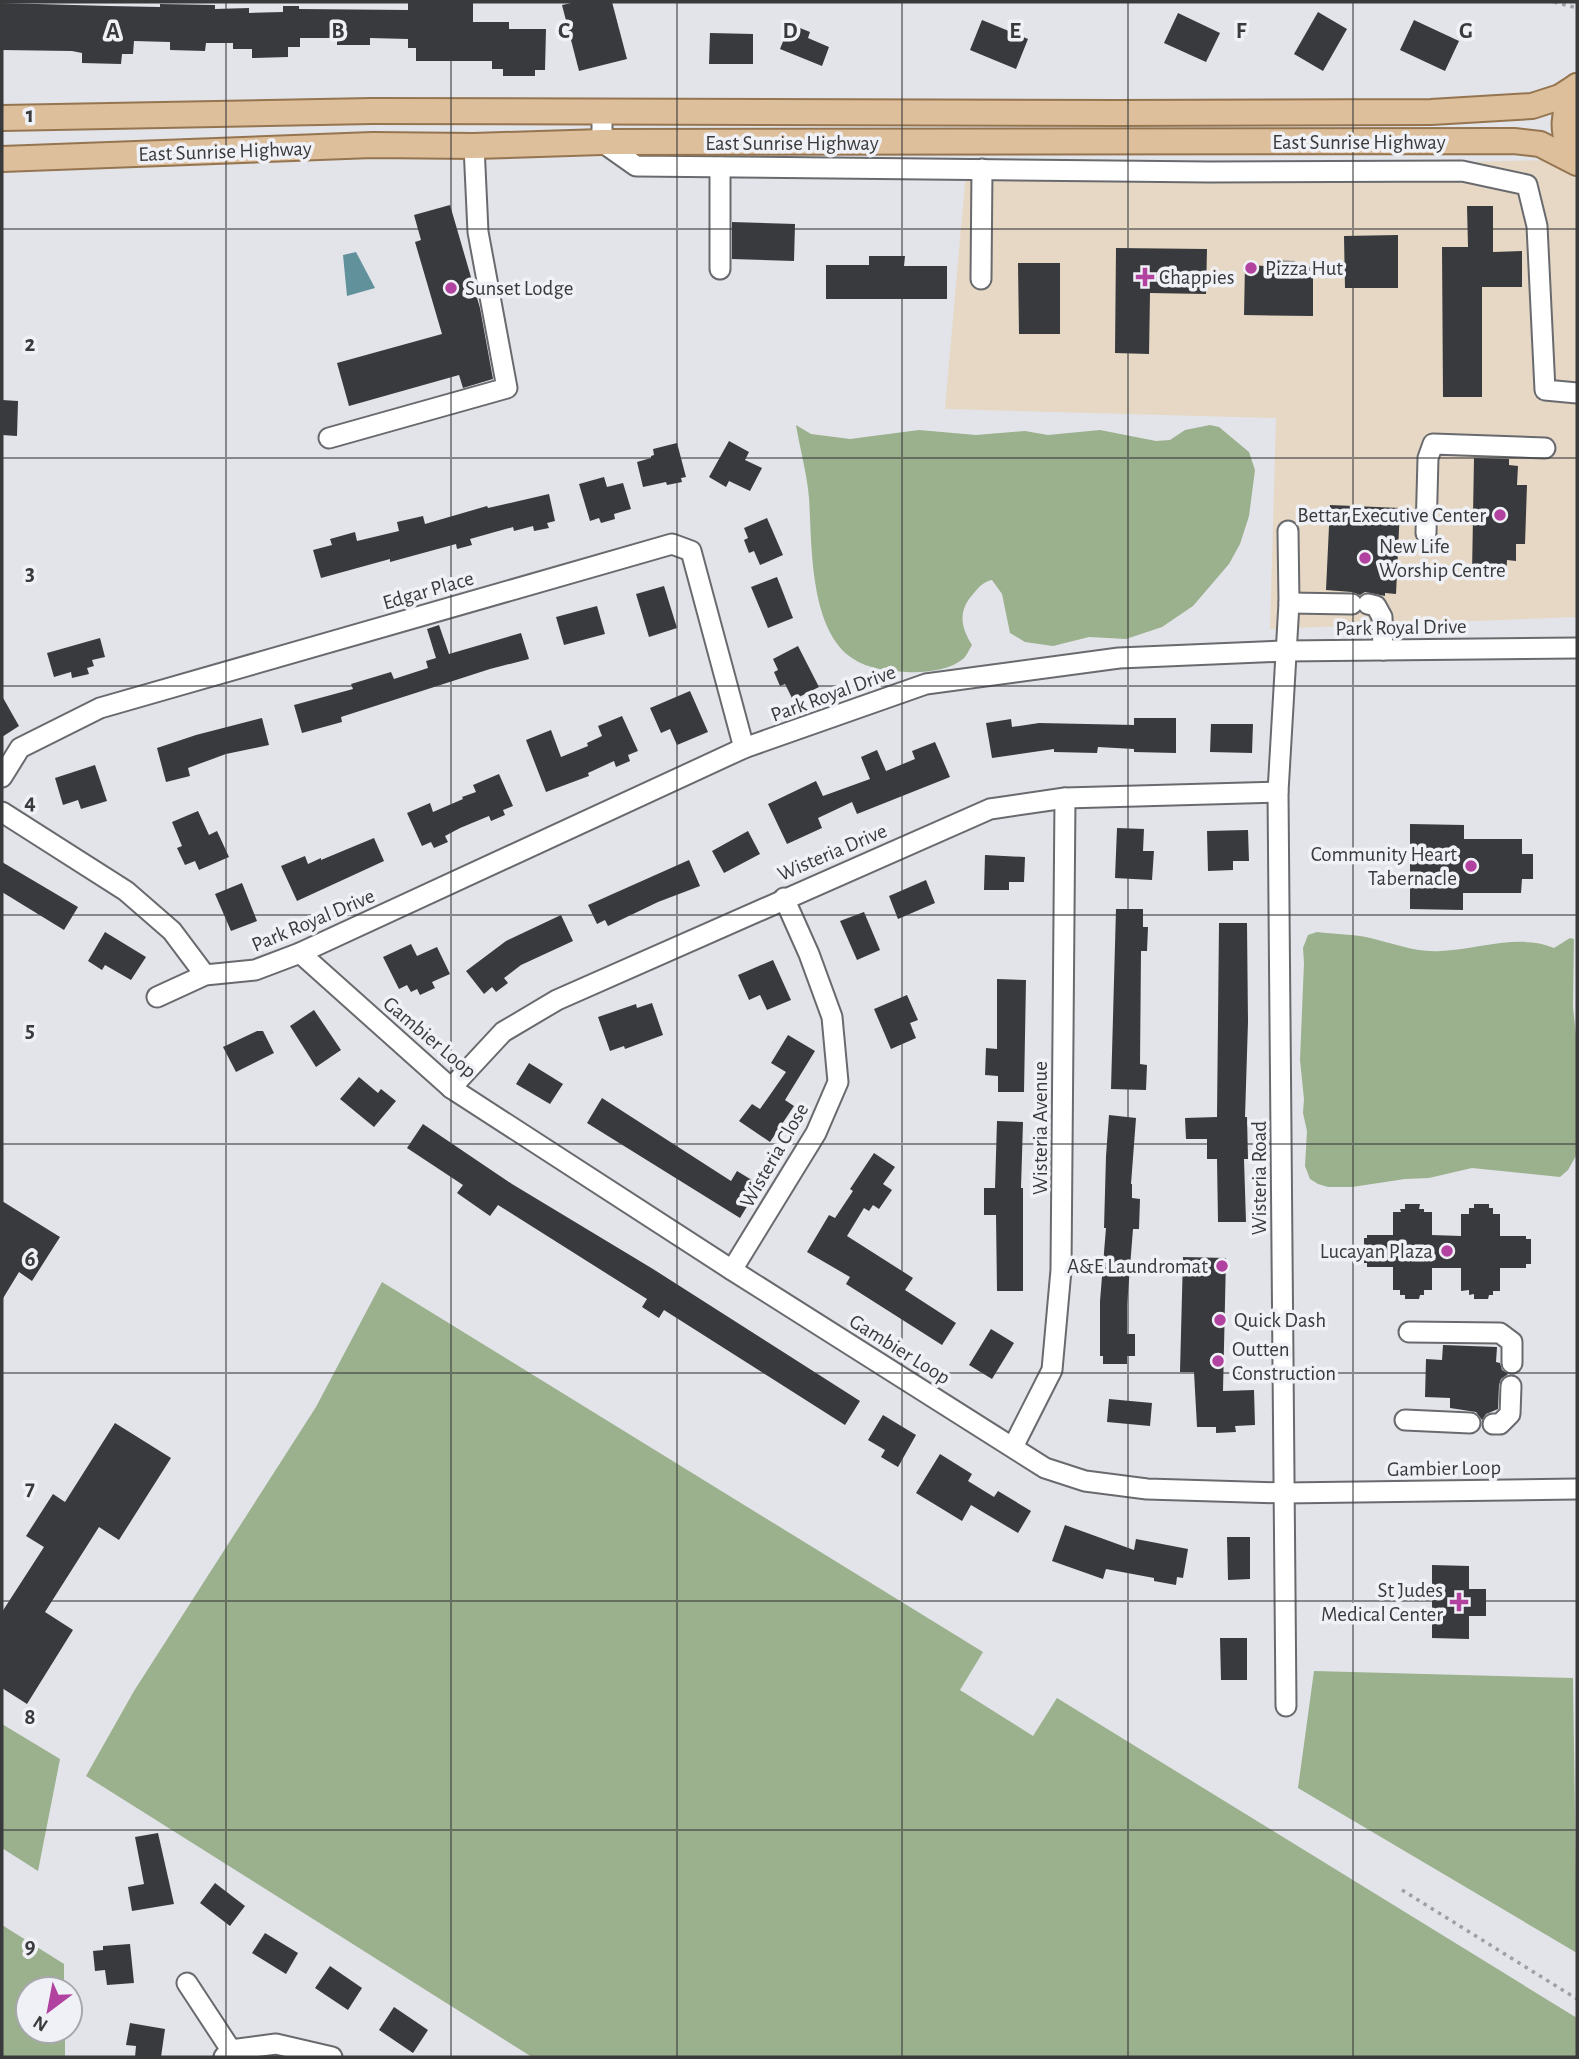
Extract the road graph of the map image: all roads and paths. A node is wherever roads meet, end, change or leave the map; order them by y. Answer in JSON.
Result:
{"nodes":[{"id":1,"x":1554,"y":2,"type":"edge"},
{"id":2,"x":1577,"y":8,"type":"edge"},
{"id":3,"x":1577,"y":86,"type":"edge"},
{"id":4,"x":602,"y":112,"type":"junction"},
{"id":5,"x":1116,"y":113,"type":"junction"},
{"id":6,"x":2,"y":118,"type":"edge"},
{"id":7,"x":1483,"y":141,"type":"junction"},
{"id":8,"x":602,"y":142,"type":"junction"},
{"id":9,"x":1117,"y":143,"type":"junction"},
{"id":10,"x":474,"y":146,"type":"junction"},
{"id":11,"x":2,"y":159,"type":"edge"},
{"id":12,"x":1577,"y":161,"type":"edge"},
{"id":13,"x":720,"y":167,"type":"junction"},
{"id":14,"x":982,"y":169,"type":"junction"},
{"id":15,"x":1120,"y":170,"type":"junction"},
{"id":16,"x":1462,"y":171,"type":"junction"},
{"id":17,"x":720,"y":269,"type":"dead end"},
{"id":18,"x":981,"y":279,"type":"dead end"},
{"id":19,"x":1577,"y":393,"type":"edge"},
{"id":20,"x":329,"y":438,"type":"dead end"},
{"id":21,"x":1545,"y":448,"type":"dead end"},
{"id":22,"x":1289,"y":531,"type":"dead end"},
{"id":23,"x":1426,"y":533,"type":"dead end"},
{"id":24,"x":1289,"y":603,"type":"junction"},
{"id":25,"x":1577,"y":648,"type":"edge"},
{"id":26,"x":1383,"y":650,"type":"junction"},
{"id":27,"x":1285,"y":651,"type":"junction"},
{"id":28,"x":744,"y":748,"type":"junction"},
{"id":29,"x":2,"y":777,"type":"edge"},
{"id":30,"x":1278,"y":792,"type":"junction"},
{"id":31,"x":1065,"y":799,"type":"junction"},
{"id":32,"x":2,"y":812,"type":"edge"},
{"id":33,"x":784,"y":898,"type":"junction"},
{"id":34,"x":300,"y":953,"type":"junction"},
{"id":35,"x":205,"y":975,"type":"junction"},
{"id":36,"x":157,"y":997,"type":"dead end"},
{"id":37,"x":450,"y":1088,"type":"junction"},
{"id":38,"x":732,"y":1270,"type":"junction"},
{"id":39,"x":1409,"y":1332,"type":"dead end"},
{"id":40,"x":1512,"y":1363,"type":"dead end"},
{"id":41,"x":1511,"y":1386,"type":"dead end"},
{"id":42,"x":1405,"y":1420,"type":"dead end"},
{"id":43,"x":1470,"y":1423,"type":"dead end"},
{"id":44,"x":1493,"y":1424,"type":"dead end"},
{"id":45,"x":1013,"y":1447,"type":"junction"},
{"id":46,"x":1577,"y":1489,"type":"edge"},
{"id":47,"x":1284,"y":1493,"type":"junction"},
{"id":48,"x":1286,"y":1706,"type":"dead end"},
{"id":49,"x":1402,"y":1889,"type":"dead end"},
{"id":50,"x":187,"y":1983,"type":"dead end"},
{"id":51,"x":1577,"y":1998,"type":"edge"},
{"id":52,"x":228,"y":2053,"type":"edge"},
{"id":53,"x":332,"y":2057,"type":"edge"}],
"edges":[{"from":1,"to":2,"type":"path"},
{"from":3,"to":5,"type":"main road","name":"East Sunrise Highway"},
{"from":3,"to":12,"type":"main road"},
{"from":4,"to":5,"type":"main road","name":"East Sunrise Highway"},
{"from":4,"to":6,"type":"main road","name":"East Sunrise Highway"},
{"from":4,"to":8,"type":"street"},
{"from":5,"to":9,"type":"street"},
{"from":7,"to":9,"type":"main road","name":"East Sunrise Highway"},
{"from":7,"to":12,"type":"main road","name":"East Sunrise Highway"},
{"from":7,"to":16,"type":"street"},
{"from":8,"to":9,"type":"main road","name":"East Sunrise Highway"},
{"from":8,"to":10,"type":"main road","name":"East Sunrise Highway"},
{"from":8,"to":13,"type":"street"},
{"from":9,"to":15,"type":"street"},
{"from":10,"to":11,"type":"main road","name":"East Sunrise Highway"},
{"from":10,"to":20,"type":"street"},
{"from":13,"to":14,"type":"street"},
{"from":13,"to":17,"type":"street"},
{"from":14,"to":15,"type":"street"},
{"from":14,"to":18,"type":"street"},
{"from":15,"to":16,"type":"street"},
{"from":16,"to":19,"type":"street"},
{"from":21,"to":23,"type":"street"},
{"from":22,"to":24,"type":"street","name":"Wisteria Road"},
{"from":24,"to":26,"type":"street"},
{"from":24,"to":27,"type":"street","name":"Wisteria Road"},
{"from":25,"to":26,"type":"street","name":"Park Royal Drive"},
{"from":26,"to":27,"type":"street","name":"Park Royal Drive"},
{"from":27,"to":28,"type":"street","name":"Park Royal Drive"},
{"from":27,"to":30,"type":"street","name":"Wisteria Road"},
{"from":28,"to":29,"type":"street","name":"Edgar Place"},
{"from":28,"to":34,"type":"street","name":"Park Royal Drive"},
{"from":30,"to":31,"type":"street","name":"Wisteria Drive"},
{"from":30,"to":47,"type":"street","name":"Wisteria Road"},
{"from":31,"to":33,"type":"street","name":"Wisteria Drive"},
{"from":31,"to":45,"type":"street","name":"Wisteria Avenue"},
{"from":32,"to":35,"type":"street"},
{"from":33,"to":37,"type":"street","name":"Wisteria Drive"},
{"from":33,"to":38,"type":"street","name":"Wisteria Close"},
{"from":34,"to":35,"type":"street","name":"Park Royal Drive"},
{"from":34,"to":37,"type":"street","name":"Gambier Loop"},
{"from":35,"to":36,"type":"street","name":"Park Royal Drive"},
{"from":37,"to":38,"type":"street","name":"Gambier Loop"},
{"from":38,"to":45,"type":"street","name":"Gambier Loop"},
{"from":39,"to":40,"type":"street"},
{"from":41,"to":44,"type":"street"},
{"from":42,"to":43,"type":"street"},
{"from":45,"to":47,"type":"street","name":"Gambier Loop"},
{"from":46,"to":47,"type":"street","name":"Gambier Loop"},
{"from":47,"to":48,"type":"street","name":"Wisteria Road"},
{"from":49,"to":51,"type":"path"},
{"from":50,"to":52,"type":"street"},
{"from":52,"to":53,"type":"street"}]}
